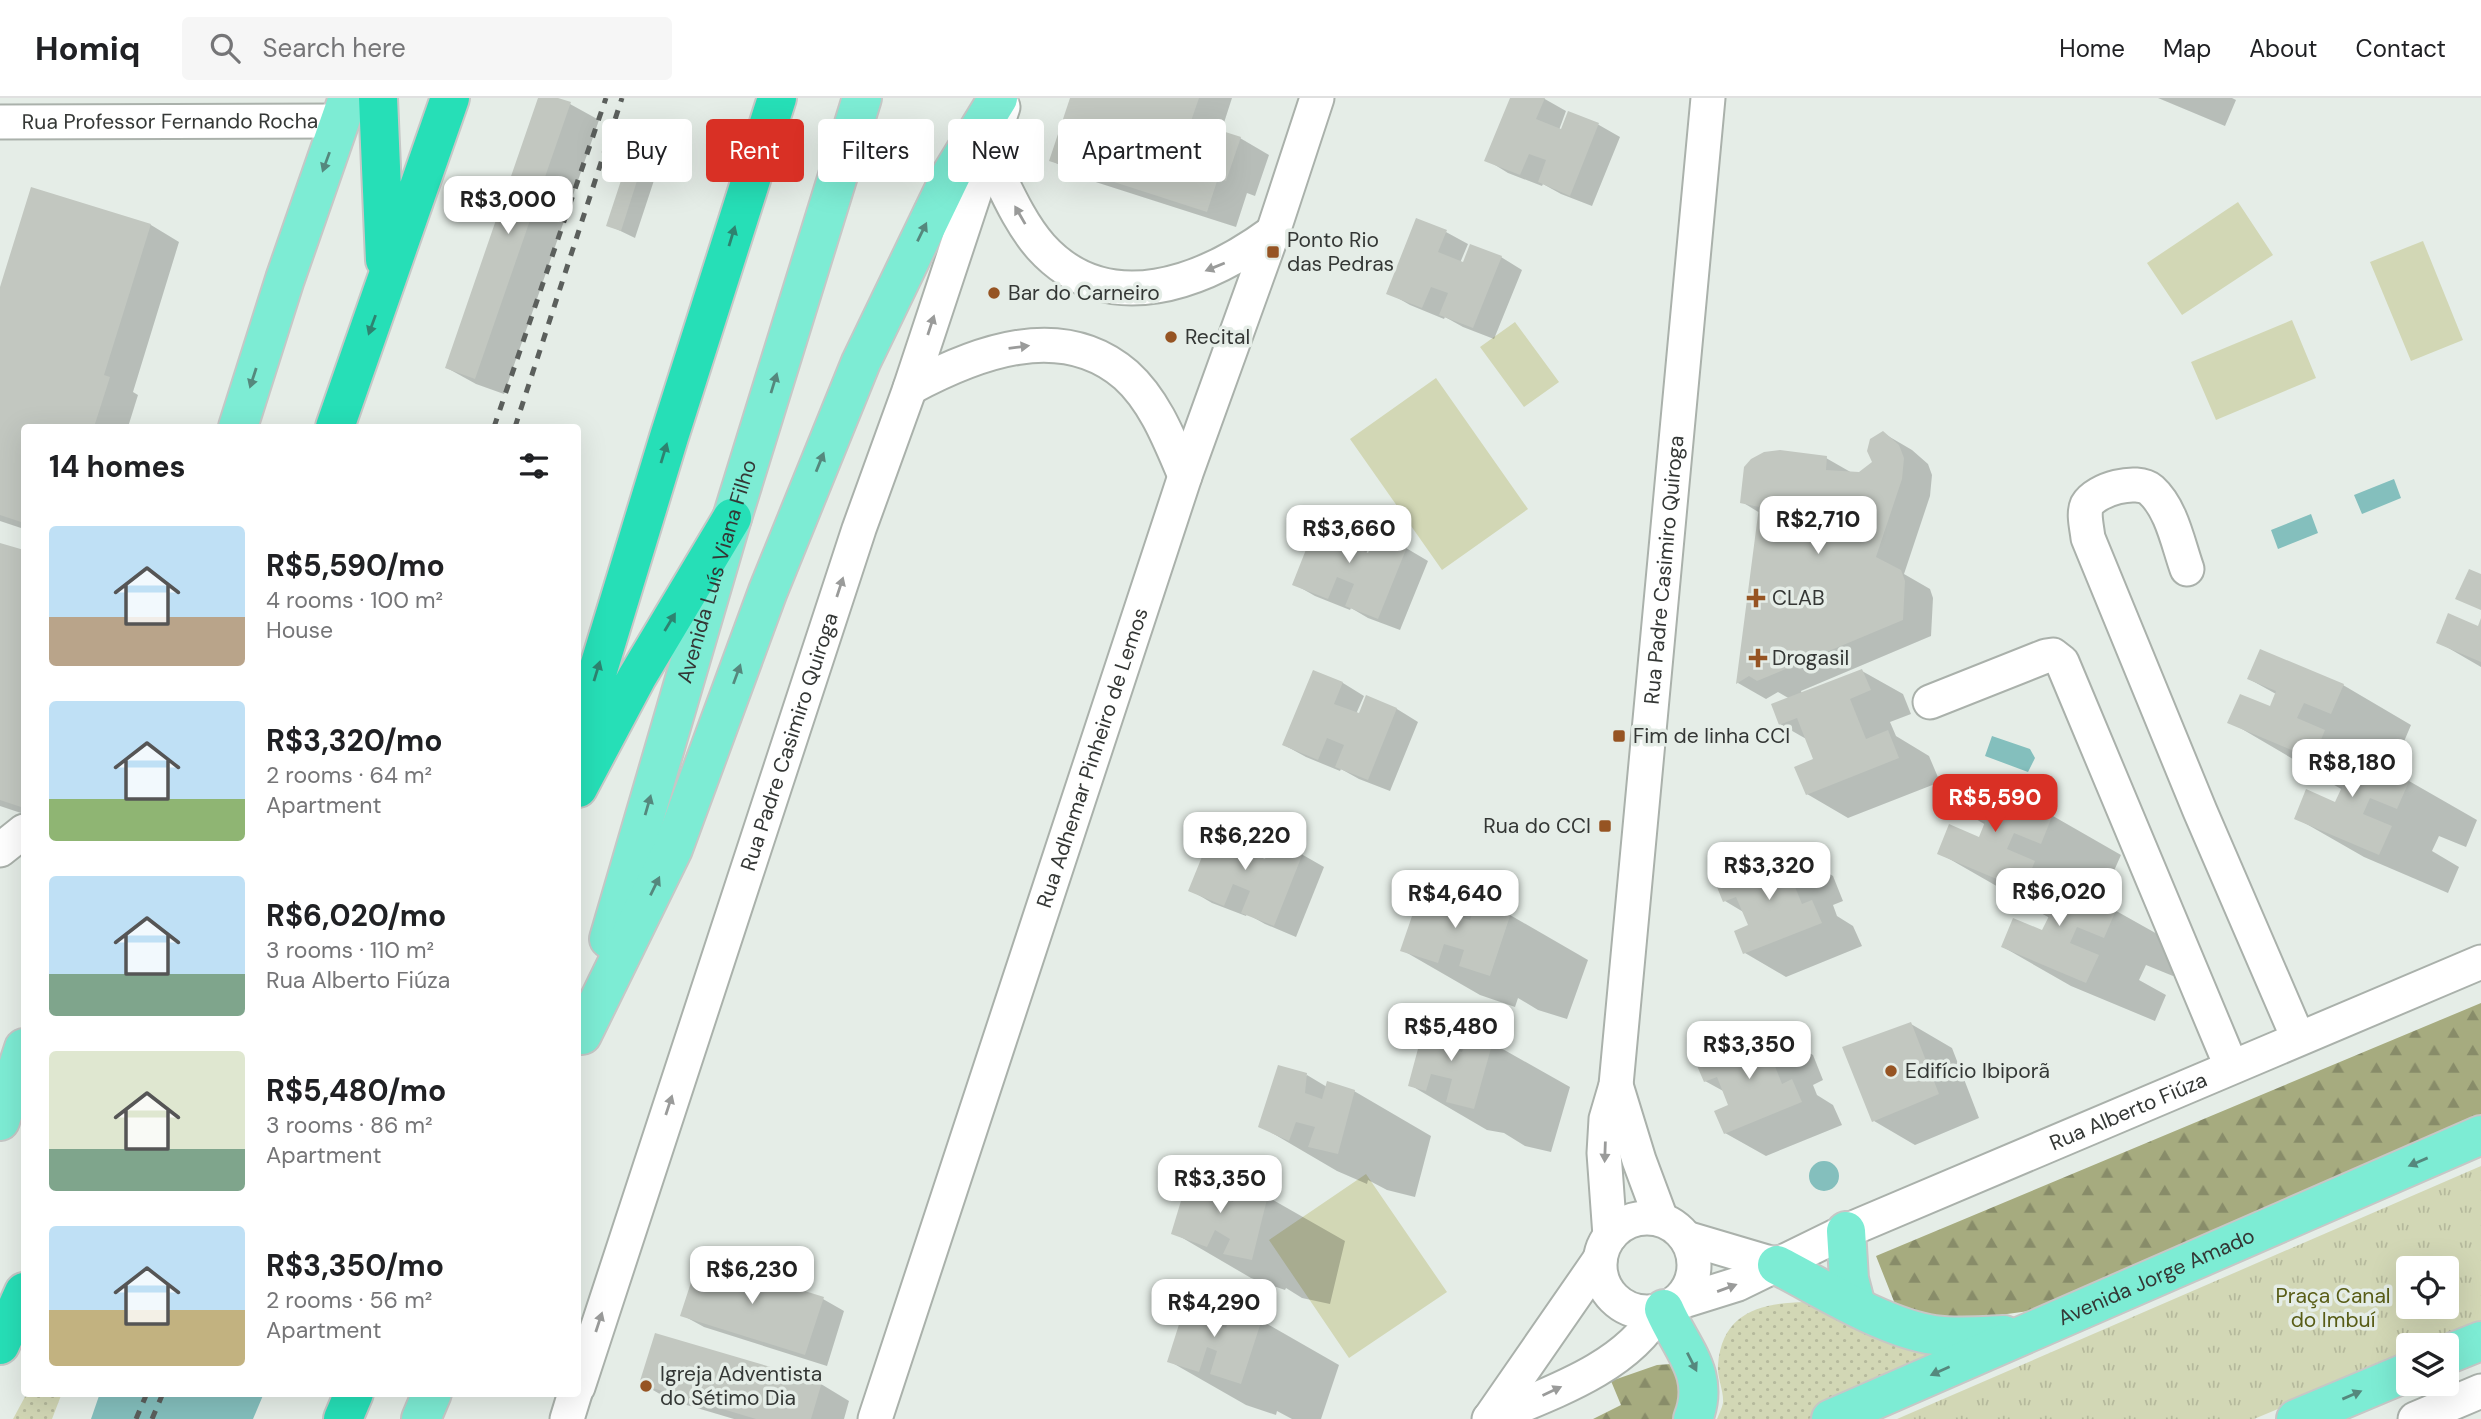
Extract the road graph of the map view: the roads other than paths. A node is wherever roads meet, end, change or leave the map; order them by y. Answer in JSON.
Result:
{"nodes":[{"id":1,"x":378,"y":98,"type":"edge"},
{"id":2,"x":450,"y":98,"type":"edge"},
{"id":3,"x":777,"y":98,"type":"edge"},
{"id":4,"x":862,"y":98,"type":"edge"},
{"id":5,"x":998,"y":98,"type":"edge"},
{"id":6,"x":1006,"y":98,"type":"edge"},
{"id":7,"x":1317,"y":98,"type":"edge"},
{"id":8,"x":1708,"y":98,"type":"edge"},
{"id":9,"x":344,"y":109,"type":"edge"},
{"id":10,"x":999,"y":119,"type":"edge"},
{"id":11,"x":0,"y":122,"type":"edge"},
{"id":12,"x":979,"y":182,"type":"edge"},
{"id":13,"x":1003,"y":182,"type":"edge"},
{"id":14,"x":1273,"y":232,"type":"junction"},
{"id":15,"x":386,"y":286,"type":"junction"},
{"id":16,"x":910,"y":388,"type":"junction"},
{"id":17,"x":239,"y":424,"type":"edge"},
{"id":18,"x":336,"y":424,"type":"edge"},
{"id":19,"x":1185,"y":476,"type":"junction"},
{"id":20,"x":732,"y":518,"type":"junction"},
{"id":21,"x":2187,"y":569,"type":"dead end"},
{"id":22,"x":1930,"y":702,"type":"dead end"},
{"id":23,"x":581,"y":726,"type":"edge"},
{"id":24,"x":581,"y":782,"type":"edge"},
{"id":25,"x":21,"y":833,"type":"edge"},
{"id":26,"x":0,"y":850,"type":"edge"},
{"id":27,"x":2481,"y":962,"type":"edge"},
{"id":28,"x":581,"y":1037,"type":"edge"},
{"id":29,"x":581,"y":1038,"type":"edge"},
{"id":30,"x":2298,"y":1038,"type":"junction"},
{"id":31,"x":21,"y":1057,"type":"edge"},
{"id":32,"x":2231,"y":1066,"type":"junction"},
{"id":33,"x":1616,"y":1085,"type":"junction"},
{"id":34,"x":0,"y":1121,"type":"edge"},
{"id":35,"x":2481,"y":1135,"type":"edge"},
{"id":36,"x":1674,"y":1228,"type":"junction"},
{"id":37,"x":1846,"y":1231,"type":"junction"},
{"id":38,"x":1605,"y":1247,"type":"junction"},
{"id":39,"x":1777,"y":1265,"type":"junction"},
{"id":40,"x":1856,"y":1306,"type":"junction"},
{"id":41,"x":15,"y":1308,"type":"edge"},
{"id":42,"x":1665,"y":1308,"type":"junction"},
{"id":43,"x":2025,"y":1334,"type":"junction"},
{"id":44,"x":2481,"y":1340,"type":"edge"},
{"id":45,"x":0,"y":1345,"type":"edge"},
{"id":46,"x":2459,"y":1349,"type":"edge"},
{"id":47,"x":2396,"y":1376,"type":"edge"},
{"id":48,"x":581,"y":1378,"type":"edge"},
{"id":49,"x":2481,"y":1391,"type":"edge"},
{"id":50,"x":352,"y":1397,"type":"edge"},
{"id":51,"x":430,"y":1397,"type":"edge"},
{"id":52,"x":574,"y":1397,"type":"edge"},
{"id":53,"x":343,"y":1419,"type":"edge"},
{"id":54,"x":421,"y":1419,"type":"edge"},
{"id":55,"x":567,"y":1419,"type":"edge"},
{"id":56,"x":875,"y":1419,"type":"edge"},
{"id":57,"x":1489,"y":1419,"type":"edge"},
{"id":58,"x":1693,"y":1419,"type":"edge"},
{"id":59,"x":1832,"y":1419,"type":"edge"},
{"id":60,"x":2296,"y":1419,"type":"edge"},
{"id":61,"x":2415,"y":1419,"type":"edge"}],
"edges":[{"from":1,"to":15,"type":"highway"},
{"from":2,"to":15,"type":"highway"},
{"from":23,"to":3,"type":"highway","one_way":true},
{"from":20,"to":4,"type":"main road","name":"Avenida Luís Viana Filho","one_way":true},
{"from":29,"to":5,"type":"main road","one_way":true},
{"from":6,"to":10,"type":"street","name":"Rua Padre Casimiro Quiroga"},
{"from":7,"to":14,"type":"street","name":"Rua Adhemar Pinheiro de Lemos"},
{"from":8,"to":33,"type":"street","name":"Rua Padre Casimiro Quiroga"},
{"from":9,"to":11,"type":"street","name":"Rua Professor Fernando Rocha"},
{"from":9,"to":17,"type":"main road","one_way":true},
{"from":16,"to":12,"type":"street","name":"Rua Padre Casimiro Quiroga","one_way":true},
{"from":14,"to":13,"type":"street","one_way":true},
{"from":14,"to":19,"type":"street","name":"Rua Adhemar Pinheiro de Lemos"},
{"from":15,"to":18,"type":"highway","one_way":true},
{"from":16,"to":19,"type":"street","one_way":true},
{"from":48,"to":16,"type":"street","name":"Rua Padre Casimiro Quiroga","one_way":true},
{"from":19,"to":56,"type":"street","name":"Rua Adhemar Pinheiro de Lemos"},
{"from":24,"to":20,"type":"highway","one_way":true},
{"from":28,"to":20,"type":"main road","name":"Avenida Luís Viana Filho","one_way":true},
{"from":21,"to":30,"type":"street"},
{"from":22,"to":32,"type":"street"},
{"from":25,"to":26,"type":"street"},
{"from":27,"to":30,"type":"street","name":"Rua Alberto Fiúza"},
{"from":30,"to":32,"type":"street","name":"Rua Alberto Fiúza"},
{"from":31,"to":34,"type":"main road"},
{"from":32,"to":37,"type":"street","name":"Rua Alberto Fiúza"},
{"from":33,"to":36,"type":"street","name":"Rua Padre Casimiro Quiroga"},
{"from":33,"to":38,"type":"street","name":"Rua Padre Casimiro Quiroga","one_way":true},
{"from":35,"to":43,"type":"main road","name":"Avenida Jorge Amado","one_way":true},
{"from":36,"to":38,"type":"street"},
{"from":36,"to":39,"type":"street"},
{"from":36,"to":42,"type":"street"},
{"from":37,"to":39,"type":"street","name":"Rua Alberto Fiúza"},
{"from":37,"to":40,"type":"main road"},
{"from":38,"to":42,"type":"street"},
{"from":38,"to":57,"type":"street"},
{"from":39,"to":40,"type":"main road"},
{"from":42,"to":39,"type":"street","name":"Rua Alberto Fiúza","one_way":true},
{"from":40,"to":43,"type":"main road"},
{"from":41,"to":45,"type":"highway"},
{"from":57,"to":42,"type":"street","one_way":true},
{"from":42,"to":58,"type":"main road","one_way":true},
{"from":43,"to":59,"type":"main road","name":"Avenida Jorge Amado","one_way":true},
{"from":44,"to":46,"type":"main road"},
{"from":60,"to":47,"type":"main road","one_way":true},
{"from":49,"to":61,"type":"street"},
{"from":50,"to":53,"type":"highway"},
{"from":51,"to":54,"type":"main road"},
{"from":52,"to":55,"type":"street"}]}
